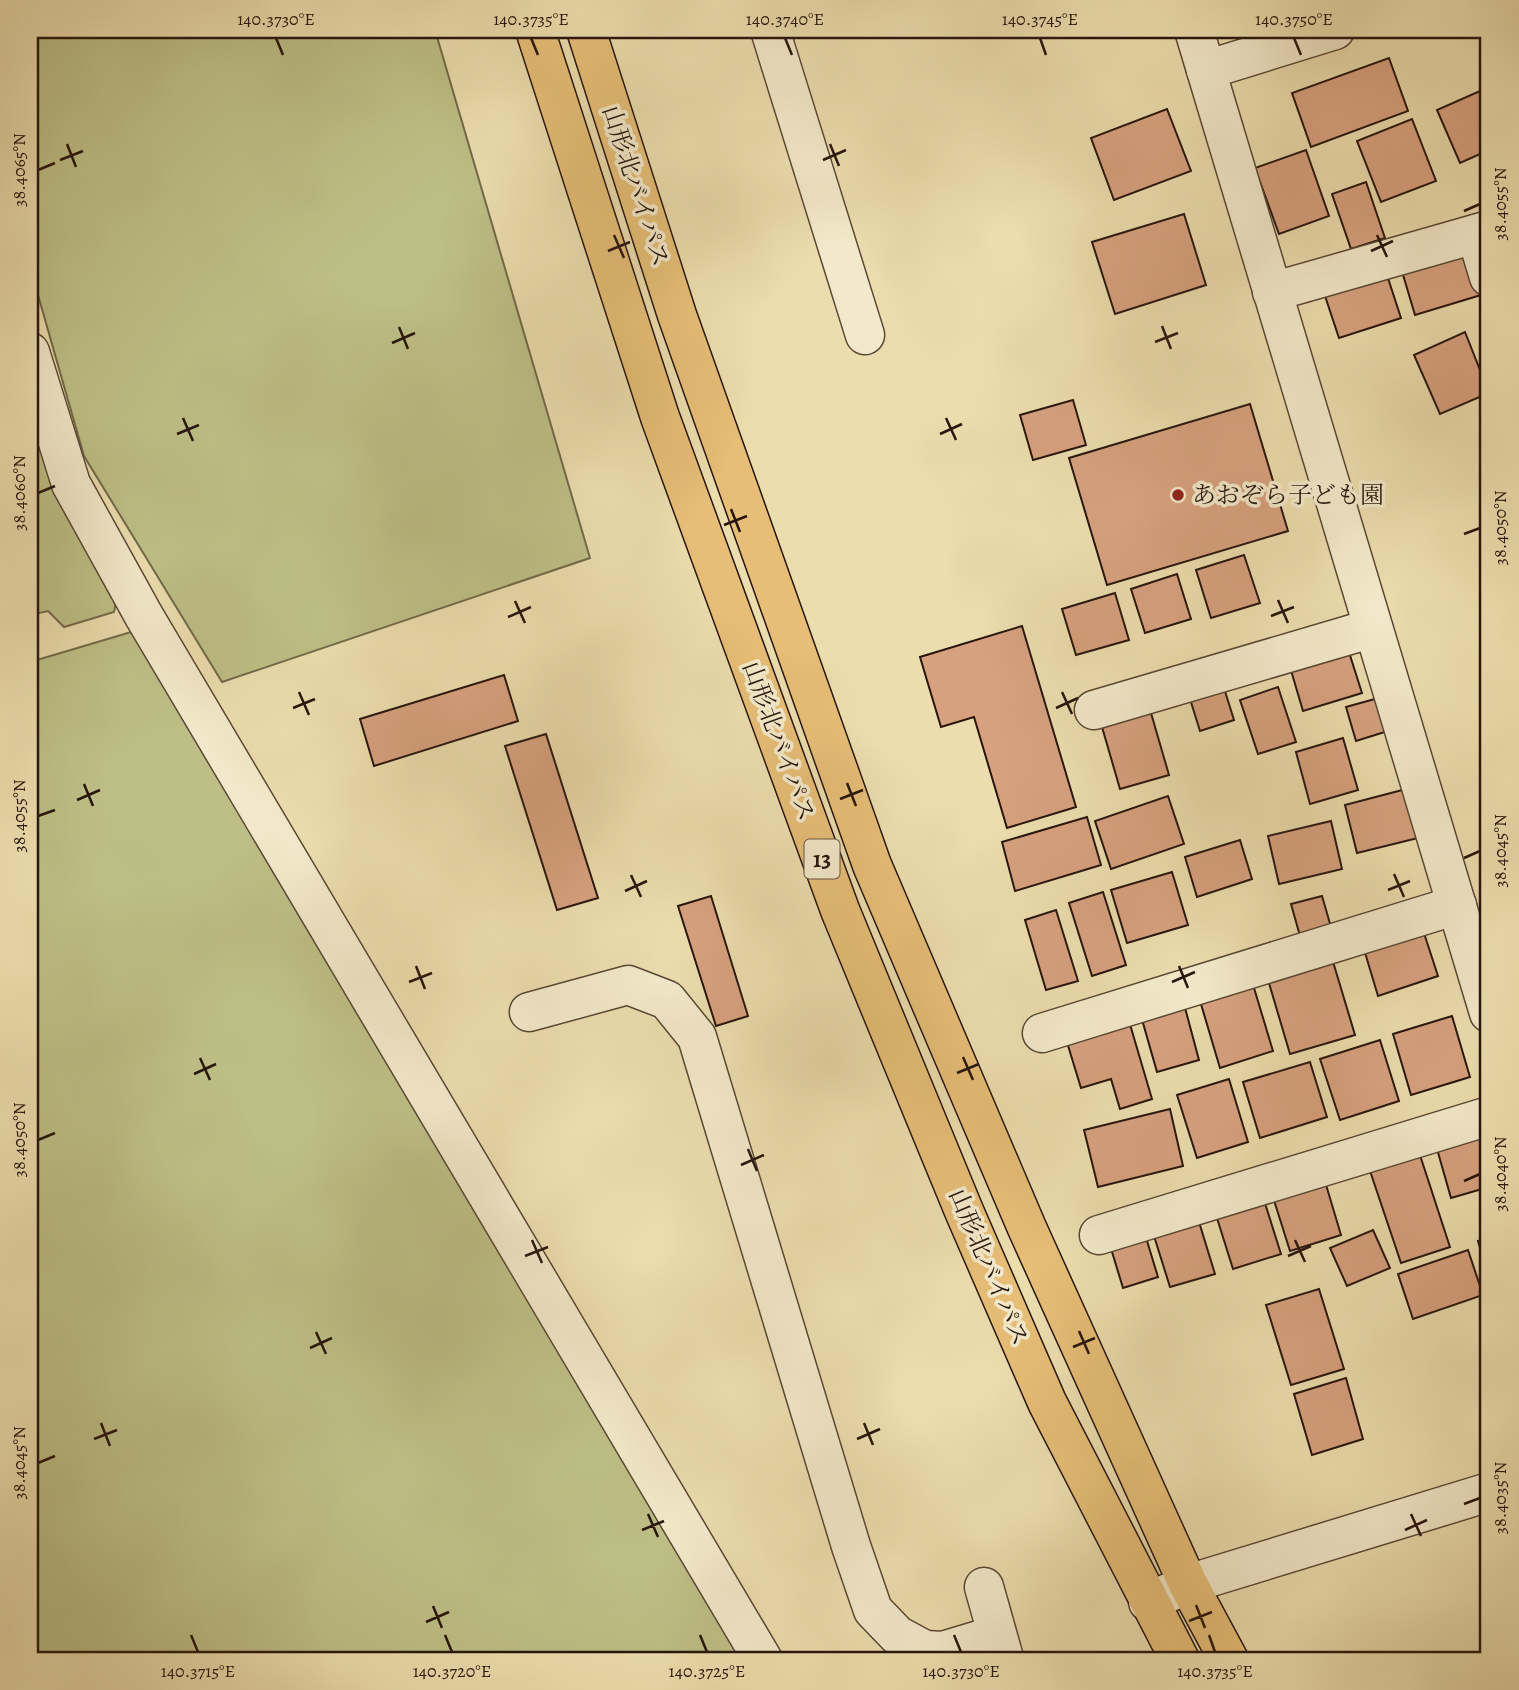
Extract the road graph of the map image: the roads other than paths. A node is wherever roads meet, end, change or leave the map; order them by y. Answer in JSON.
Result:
{"nodes":[{"id":1,"x":535,"y":30,"type":"edge"},
{"id":2,"x":586,"y":30,"type":"edge"},
{"id":3,"x":770,"y":30,"type":"edge"},
{"id":4,"x":1194,"y":30,"type":"edge"},
{"id":5,"x":1335,"y":30,"type":"edge"},
{"id":6,"x":1206,"y":70,"type":"junction"},
{"id":7,"x":1482,"y":232,"type":"edge"},
{"id":8,"x":1489,"y":277,"type":"edge"},
{"id":9,"x":1272,"y":292,"type":"junction"},
{"id":10,"x":865,"y":335,"type":"dead end"},
{"id":11,"x":30,"y":352,"type":"edge"},
{"id":12,"x":1373,"y":628,"type":"junction"},
{"id":13,"x":1094,"y":710,"type":"dead end"},
{"id":14,"x":1457,"y":905,"type":"junction"},
{"id":15,"x":529,"y":1012,"type":"dead end"},
{"id":16,"x":1489,"y":1013,"type":"edge"},
{"id":17,"x":1042,"y":1033,"type":"dead end"},
{"id":18,"x":1489,"y":1115,"type":"edge"},
{"id":19,"x":1099,"y":1236,"type":"dead end"},
{"id":20,"x":1489,"y":1492,"type":"edge"},
{"id":21,"x":1188,"y":1584,"type":"junction"},
{"id":22,"x":984,"y":1587,"type":"dead end"},
{"id":23,"x":1148,"y":1602,"type":"junction"},
{"id":24,"x":1000,"y":1647,"type":"edge"},
{"id":25,"x":763,"y":1660,"type":"edge"},
{"id":26,"x":1180,"y":1660,"type":"edge"},
{"id":27,"x":1229,"y":1660,"type":"edge"}],
"edges":[{"from":1,"to":23,"type":"highway","name":"山形北バイパス","number":"13"},
{"from":2,"to":21,"type":"highway","name":"山形北バイパス","number":"13"},
{"from":3,"to":10,"type":"street"},
{"from":4,"to":6,"type":"street"},
{"from":5,"to":6,"type":"street"},
{"from":6,"to":9,"type":"street"},
{"from":7,"to":8,"type":"street"},
{"from":7,"to":9,"type":"street"},
{"from":9,"to":12,"type":"street"},
{"from":11,"to":25,"type":"street"},
{"from":12,"to":13,"type":"street"},
{"from":12,"to":14,"type":"street"},
{"from":14,"to":16,"type":"street"},
{"from":14,"to":17,"type":"street"},
{"from":15,"to":24,"type":"street"},
{"from":18,"to":19,"type":"street"},
{"from":20,"to":21,"type":"street"},
{"from":21,"to":23,"type":"street"},
{"from":21,"to":27,"type":"highway","name":"山形北バイパス","number":"13"},
{"from":22,"to":24,"type":"street"},
{"from":23,"to":26,"type":"highway","name":"山形北バイパス","number":"13"}]}
